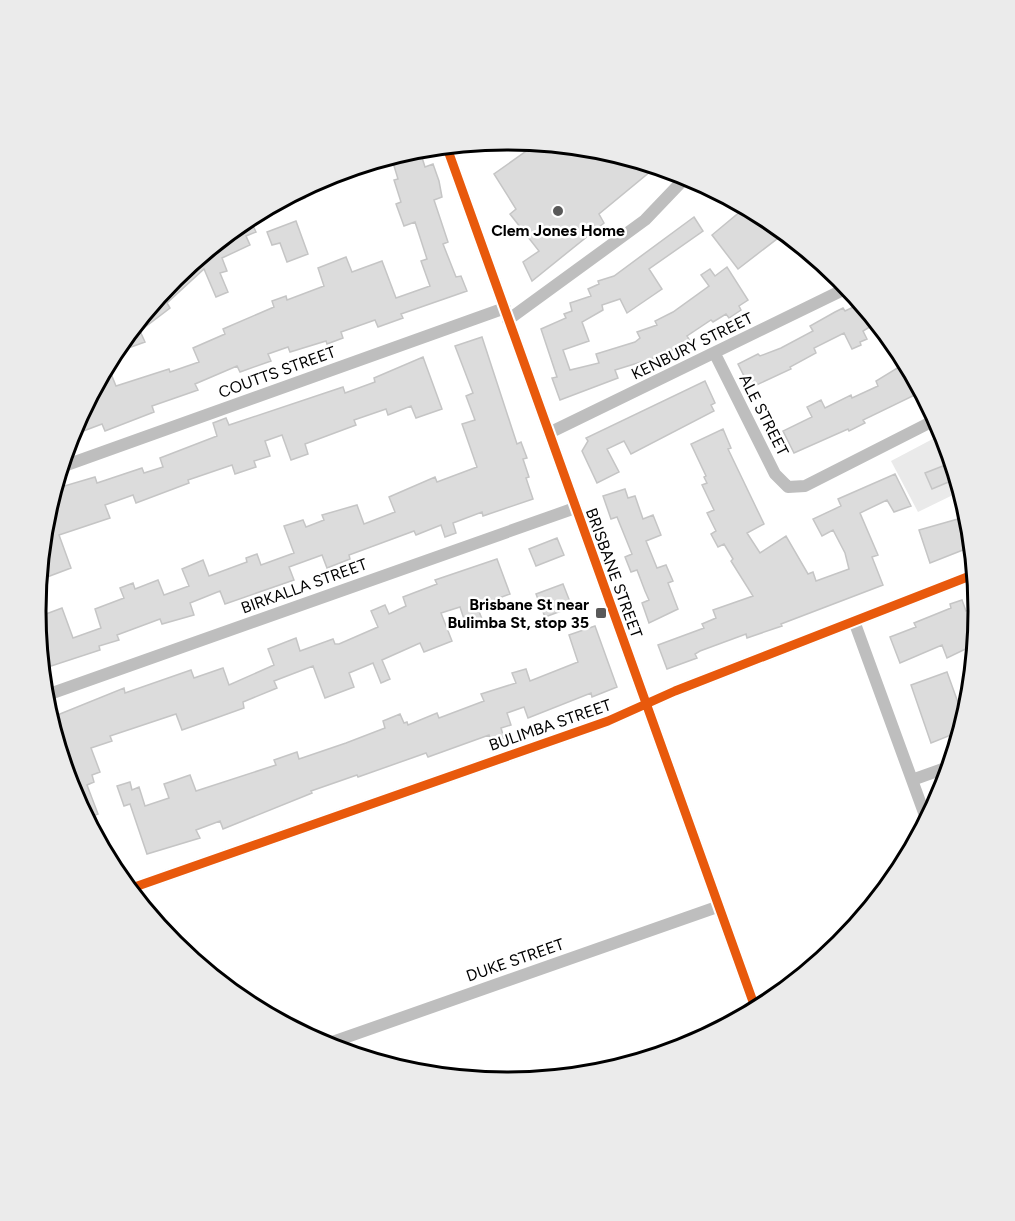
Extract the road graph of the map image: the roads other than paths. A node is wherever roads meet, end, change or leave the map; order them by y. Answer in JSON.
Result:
{"nodes":[{"id":1,"x":449,"y":153,"type":"edge"},
{"id":2,"x":680,"y":183,"type":"edge"},
{"id":3,"x":839,"y":292,"type":"edge"},
{"id":4,"x":506,"y":314,"type":"junction"},
{"id":5,"x":715,"y":354,"type":"junction"},
{"id":6,"x":928,"y":423,"type":"edge"},
{"id":7,"x":549,"y":433,"type":"junction"},
{"id":8,"x":70,"y":464,"type":"edge"},
{"id":9,"x":575,"y":508,"type":"junction"},
{"id":10,"x":968,"y":577,"type":"edge"},
{"id":11,"x":854,"y":621,"type":"junction"},
{"id":12,"x":54,"y":693,"type":"edge"},
{"id":13,"x":646,"y":704,"type":"junction"},
{"id":14,"x":940,"y":770,"type":"edge"},
{"id":15,"x":912,"y":780,"type":"junction"},
{"id":16,"x":923,"y":810,"type":"edge"},
{"id":17,"x":138,"y":886,"type":"edge"},
{"id":18,"x":717,"y":906,"type":"junction"},
{"id":19,"x":753,"y":1001,"type":"edge"},
{"id":20,"x":340,"y":1039,"type":"edge"}],
"edges":[{"from":1,"to":4,"type":"street","name":"BRISBANE STREET"},
{"from":2,"to":4,"type":"street","name":"COUTTS STREET"},
{"from":3,"to":5,"type":"street","name":"KENBURY STREET"},
{"from":4,"to":7,"type":"street","name":"BRISBANE STREET"},
{"from":4,"to":8,"type":"street","name":"COUTTS STREET"},
{"from":5,"to":6,"type":"street","name":"ALE STREET"},
{"from":5,"to":7,"type":"street","name":"KENBURY STREET"},
{"from":7,"to":9,"type":"street","name":"BRISBANE STREET"},
{"from":9,"to":12,"type":"street","name":"BIRKALLA STREET"},
{"from":9,"to":13,"type":"street","name":"BRISBANE STREET"},
{"from":10,"to":11,"type":"street","name":"BULIMBA STREET"},
{"from":11,"to":13,"type":"street","name":"BULIMBA STREET"},
{"from":11,"to":15,"type":"street"},
{"from":13,"to":17,"type":"street","name":"BULIMBA STREET"},
{"from":13,"to":18,"type":"street","name":"BRISBANE STREET"},
{"from":14,"to":15,"type":"street"},
{"from":15,"to":16,"type":"street"},
{"from":18,"to":19,"type":"street","name":"BRISBANE STREET"},
{"from":18,"to":20,"type":"street","name":"DUKE STREET"}]}
